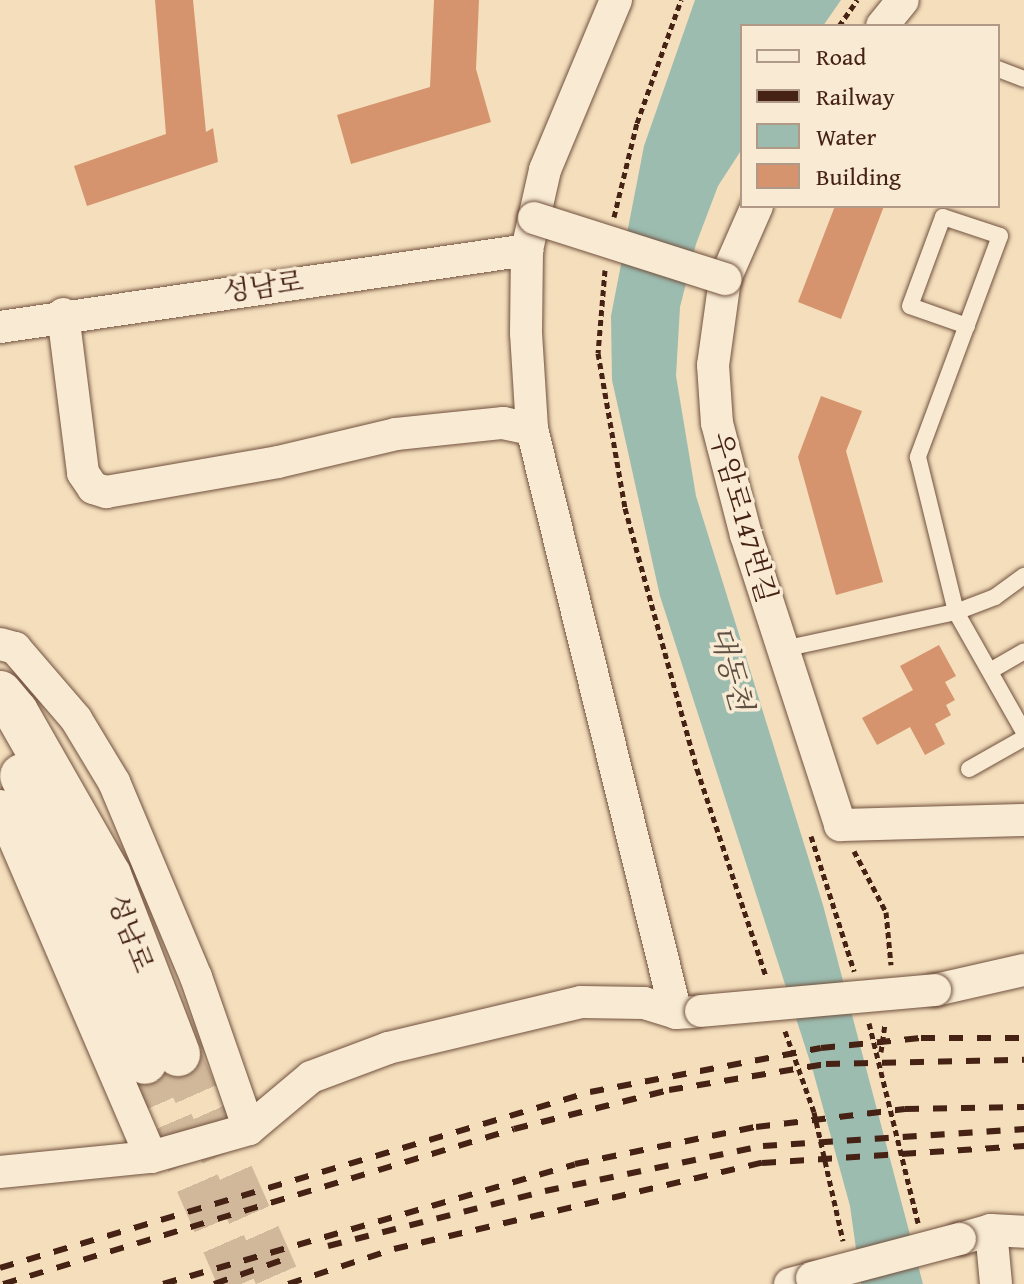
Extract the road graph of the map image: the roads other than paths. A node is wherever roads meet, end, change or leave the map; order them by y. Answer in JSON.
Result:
{"nodes":[{"id":1,"x":616,"y":0,"type":"edge"},
{"id":2,"x":903,"y":0,"type":"edge"},
{"id":3,"x":884,"y":24,"type":"edge"},
{"id":4,"x":1000,"y":70,"type":"edge"},
{"id":5,"x":1024,"y":79,"type":"edge"},
{"id":6,"x":756,"y":208,"type":"edge"},
{"id":7,"x":534,"y":218,"type":"junction"},
{"id":8,"x":527,"y":250,"type":"junction"},
{"id":9,"x":725,"y":279,"type":"junction"},
{"id":10,"x":63,"y":314,"type":"junction"},
{"id":11,"x":967,"y":326,"type":"junction"},
{"id":12,"x":0,"y":327,"type":"edge"},
{"id":13,"x":532,"y":429,"type":"junction"},
{"id":14,"x":1024,"y":576,"type":"edge"},
{"id":15,"x":956,"y":612,"type":"junction"},
{"id":16,"x":0,"y":644,"type":"edge"},
{"id":17,"x":783,"y":649,"type":"junction"},
{"id":18,"x":1024,"y":651,"type":"edge"},
{"id":19,"x":990,"y":671,"type":"junction"},
{"id":20,"x":0,"y":693,"type":"edge"},
{"id":21,"x":0,"y":730,"type":"edge"},
{"id":22,"x":1024,"y":732,"type":"edge"},
{"id":23,"x":1024,"y":738,"type":"edge"},
{"id":24,"x":969,"y":769,"type":"dead end"},
{"id":25,"x":0,"y":806,"type":"edge"},
{"id":26,"x":1024,"y":820,"type":"edge"},
{"id":27,"x":1024,"y":970,"type":"edge"},
{"id":28,"x":689,"y":1012,"type":"junction"},
{"id":29,"x":249,"y":1129,"type":"junction"},
{"id":30,"x":151,"y":1157,"type":"junction"},
{"id":31,"x":0,"y":1172,"type":"edge"},
{"id":32,"x":991,"y":1230,"type":"junction"},
{"id":33,"x":1024,"y":1232,"type":"edge"},
{"id":34,"x":801,"y":1281,"type":"edge"},
{"id":35,"x":996,"y":1284,"type":"edge"}],
"edges":[{"from":1,"to":7,"type":"street"},
{"from":2,"to":3,"type":"street"},
{"from":4,"to":5,"type":"lane"},
{"from":6,"to":9,"type":"street","name":"우암로147번길"},
{"from":7,"to":8,"type":"street"},
{"from":7,"to":9,"type":"street","bridge":true},
{"from":8,"to":10,"type":"street","name":"성남로"},
{"from":8,"to":13,"type":"street"},
{"from":9,"to":17,"type":"street","name":"우암로147번길"},
{"from":10,"to":12,"type":"street","name":"성남로"},
{"from":10,"to":13,"type":"street"},
{"from":11,"to":11,"type":"lane"},
{"from":11,"to":15,"type":"lane"},
{"from":13,"to":28,"type":"street"},
{"from":14,"to":15,"type":"lane"},
{"from":15,"to":17,"type":"lane"},
{"from":15,"to":19,"type":"lane"},
{"from":16,"to":29,"type":"street"},
{"from":17,"to":26,"type":"street","name":"우암로147번길"},
{"from":18,"to":19,"type":"lane"},
{"from":19,"to":22,"type":"lane"},
{"from":20,"to":21,"type":"main road","name":"성남로"},
{"from":23,"to":24,"type":"lane"},
{"from":25,"to":30,"type":"street"},
{"from":27,"to":28,"type":"street","bridge":true},
{"from":28,"to":29,"type":"street"},
{"from":29,"to":30,"type":"street"},
{"from":30,"to":31,"type":"street"},
{"from":32,"to":33,"type":"street"},
{"from":32,"to":34,"type":"street","bridge":true},
{"from":32,"to":35,"type":"street"}]}
